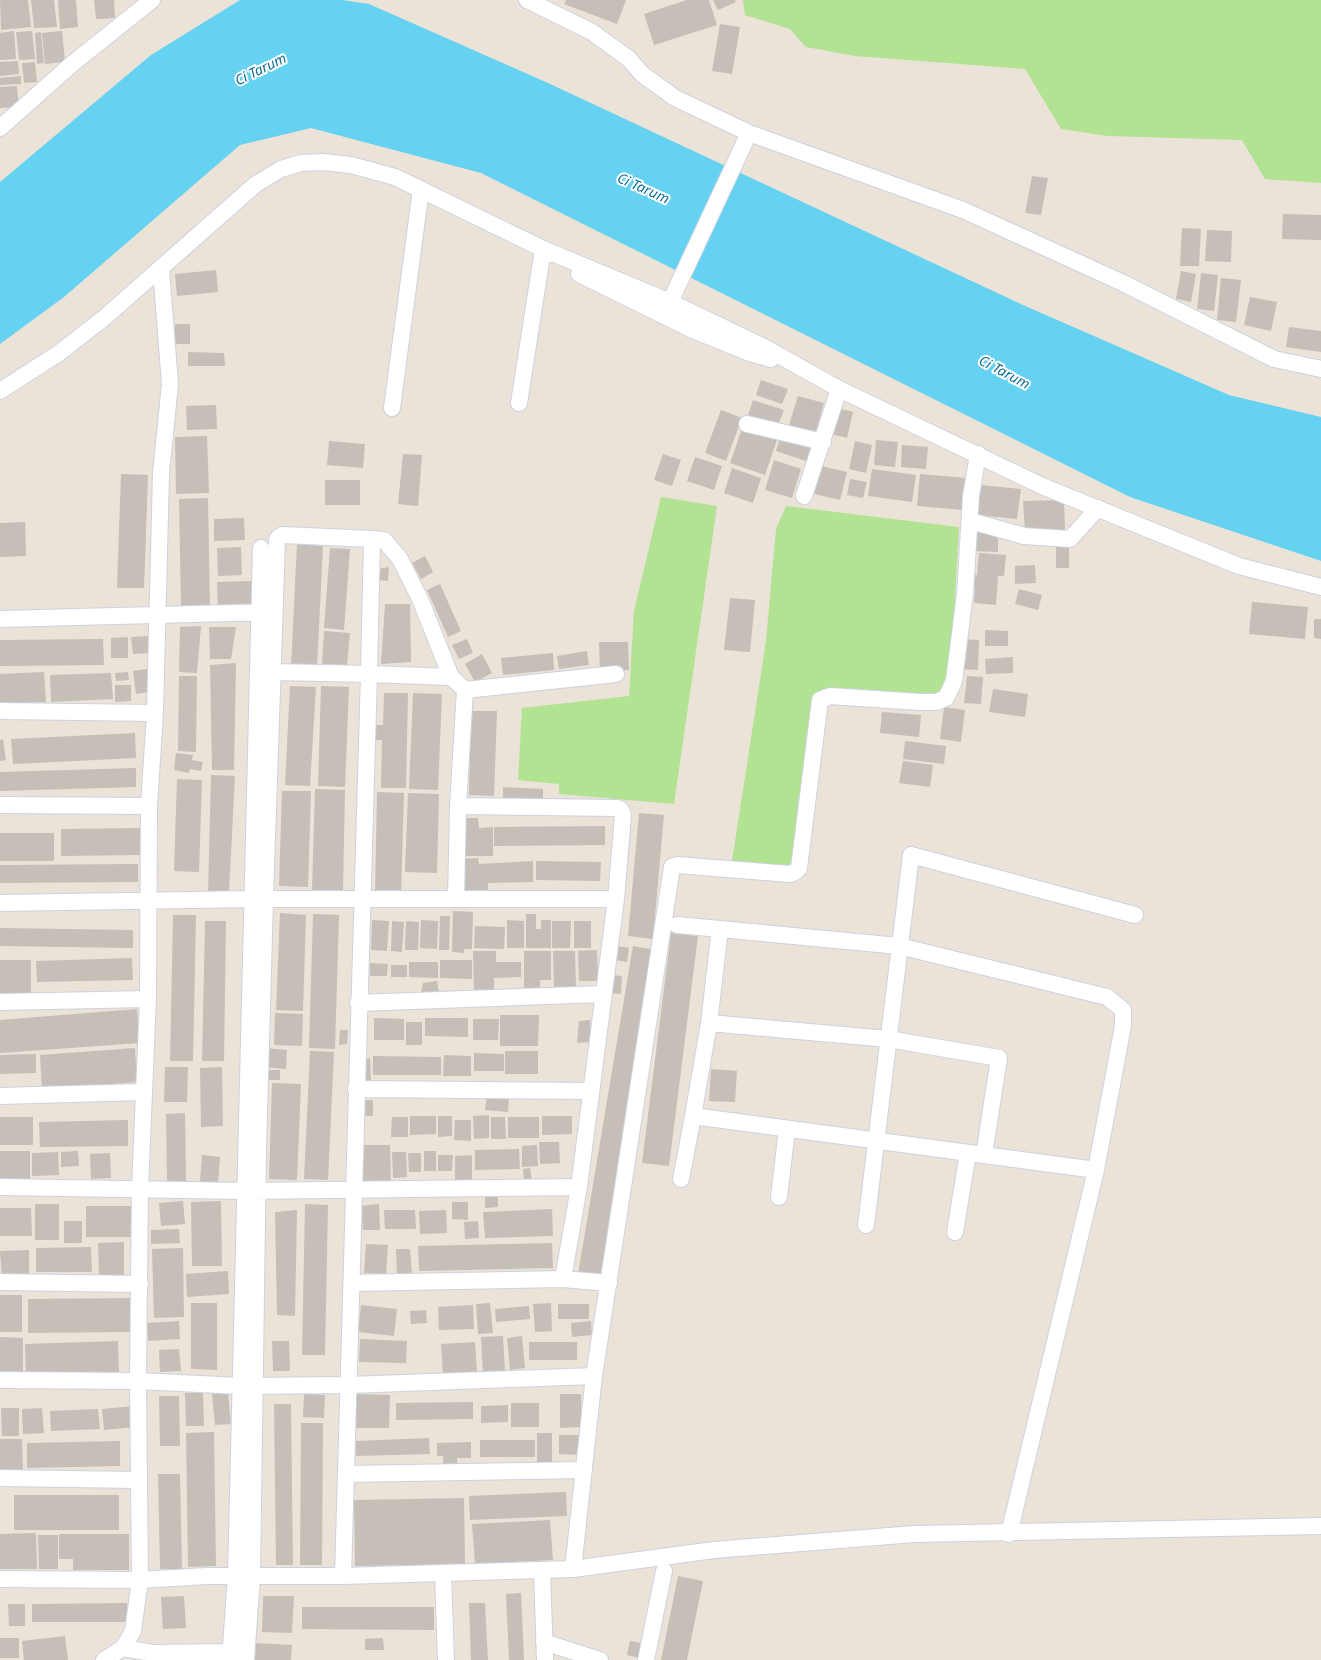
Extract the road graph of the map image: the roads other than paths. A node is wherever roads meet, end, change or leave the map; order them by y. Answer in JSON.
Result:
{"nodes":[{"id":1,"x":152,"y":0,"type":"edge"},
{"id":2,"x":527,"y":0,"type":"edge"},
{"id":3,"x":0,"y":128,"type":"edge"},
{"id":4,"x":746,"y":138,"type":"junction"},
{"id":5,"x":421,"y":189,"type":"junction"},
{"id":6,"x":543,"y":249,"type":"junction"},
{"id":7,"x":161,"y":269,"type":"junction"},
{"id":8,"x":672,"y":297,"type":"junction"},
{"id":9,"x":791,"y":363,"type":"junction"},
{"id":10,"x":1321,"y":369,"type":"edge"},
{"id":11,"x":839,"y":389,"type":"junction"},
{"id":12,"x":0,"y":391,"type":"edge"},
{"id":13,"x":519,"y":403,"type":"dead end"},
{"id":14,"x":392,"y":408,"type":"dead end"},
{"id":15,"x":747,"y":424,"type":"dead end"},
{"id":16,"x":823,"y":442,"type":"junction"},
{"id":17,"x":978,"y":454,"type":"junction"},
{"id":18,"x":804,"y":496,"type":"dead end"},
{"id":19,"x":1098,"y":508,"type":"junction"},
{"id":20,"x":971,"y":521,"type":"junction"},
{"id":21,"x":372,"y":539,"type":"junction"},
{"id":22,"x":261,"y":548,"type":"dead end"},
{"id":23,"x":1321,"y":587,"type":"edge"},
{"id":24,"x":268,"y":612,"type":"junction"},
{"id":25,"x":156,"y":613,"type":"junction"},
{"id":26,"x":0,"y":618,"type":"edge"},
{"id":27,"x":273,"y":672,"type":"junction"},
{"id":28,"x":369,"y":674,"type":"junction"},
{"id":29,"x":616,"y":674,"type":"dead end"},
{"id":30,"x":451,"y":677,"type":"junction"},
{"id":31,"x":464,"y":690,"type":"junction"},
{"id":32,"x":0,"y":711,"type":"edge"},
{"id":33,"x":155,"y":713,"type":"junction"},
{"id":34,"x":263,"y":772,"type":"junction"},
{"id":35,"x":0,"y":805,"type":"edge"},
{"id":36,"x":149,"y":806,"type":"junction"},
{"id":37,"x":458,"y":806,"type":"junction"},
{"id":38,"x":259,"y":899,"type":"junction"},
{"id":39,"x":363,"y":899,"type":"junction"},
{"id":40,"x":456,"y":899,"type":"junction"},
{"id":41,"x":616,"y":899,"type":"junction"},
{"id":42,"x":149,"y":902,"type":"junction"},
{"id":43,"x":0,"y":903,"type":"edge"},
{"id":44,"x":1134,"y":915,"type":"dead end"},
{"id":45,"x":676,"y":925,"type":"dead end"},
{"id":46,"x":720,"y":929,"type":"junction"},
{"id":47,"x":899,"y":946,"type":"junction"},
{"id":48,"x":603,"y":994,"type":"junction"},
{"id":49,"x":148,"y":999,"type":"junction"},
{"id":50,"x":0,"y":1002,"type":"edge"},
{"id":51,"x":358,"y":1003,"type":"junction"},
{"id":52,"x":709,"y":1023,"type":"junction"},
{"id":53,"x":888,"y":1039,"type":"junction"},
{"id":54,"x":356,"y":1089,"type":"junction"},
{"id":55,"x":591,"y":1091,"type":"junction"},
{"id":56,"x":143,"y":1092,"type":"junction"},
{"id":57,"x":0,"y":1096,"type":"edge"},
{"id":58,"x":693,"y":1116,"type":"junction"},
{"id":59,"x":787,"y":1129,"type":"junction"},
{"id":60,"x":876,"y":1141,"type":"junction"},
{"id":61,"x":976,"y":1154,"type":"junction"},
{"id":62,"x":1096,"y":1170,"type":"junction"},
{"id":63,"x":682,"y":1179,"type":"dead end"},
{"id":64,"x":0,"y":1187,"type":"edge"},
{"id":65,"x":579,"y":1187,"type":"junction"},
{"id":66,"x":140,"y":1188,"type":"junction"},
{"id":67,"x":353,"y":1190,"type":"junction"},
{"id":68,"x":251,"y":1191,"type":"junction"},
{"id":69,"x":779,"y":1197,"type":"dead end"},
{"id":70,"x":866,"y":1225,"type":"dead end"},
{"id":71,"x":955,"y":1232,"type":"dead end"},
{"id":72,"x":563,"y":1279,"type":"junction"},
{"id":73,"x":0,"y":1282,"type":"edge"},
{"id":74,"x":350,"y":1283,"type":"junction"},
{"id":75,"x":609,"y":1283,"type":"junction"},
{"id":76,"x":140,"y":1284,"type":"junction"},
{"id":77,"x":594,"y":1376,"type":"junction"},
{"id":78,"x":0,"y":1380,"type":"edge"},
{"id":79,"x":138,"y":1381,"type":"junction"},
{"id":80,"x":248,"y":1385,"type":"junction"},
{"id":81,"x":349,"y":1385,"type":"junction"},
{"id":82,"x":584,"y":1470,"type":"junction"},
{"id":83,"x":346,"y":1474,"type":"junction"},
{"id":84,"x":0,"y":1478,"type":"edge"},
{"id":85,"x":138,"y":1480,"type":"junction"},
{"id":86,"x":1321,"y":1526,"type":"edge"},
{"id":87,"x":1009,"y":1534,"type":"junction"},
{"id":88,"x":573,"y":1569,"type":"junction"},
{"id":89,"x":542,"y":1570,"type":"junction"},
{"id":90,"x":664,"y":1571,"type":"dead end"},
{"id":91,"x":443,"y":1574,"type":"junction"},
{"id":92,"x":236,"y":1576,"type":"junction"},
{"id":93,"x":252,"y":1576,"type":"junction"},
{"id":94,"x":343,"y":1576,"type":"junction"},
{"id":95,"x":0,"y":1578,"type":"edge"},
{"id":96,"x":140,"y":1580,"type":"junction"},
{"id":97,"x":544,"y":1642,"type":"junction"},
{"id":98,"x":122,"y":1648,"type":"junction"},
{"id":99,"x":230,"y":1656,"type":"edge"},
{"id":100,"x":104,"y":1660,"type":"edge"},
{"id":101,"x":246,"y":1660,"type":"edge"},
{"id":102,"x":446,"y":1660,"type":"edge"},
{"id":103,"x":545,"y":1660,"type":"edge"},
{"id":104,"x":600,"y":1660,"type":"edge"},
{"id":105,"x":646,"y":1660,"type":"edge"}],
"edges":[{"from":1,"to":3,"type":"street"},
{"from":2,"to":4,"type":"street"},
{"from":4,"to":8,"type":"street"},
{"from":4,"to":10,"type":"street"},
{"from":5,"to":6,"type":"street"},
{"from":5,"to":7,"type":"street"},
{"from":5,"to":14,"type":"street"},
{"from":6,"to":8,"type":"street"},
{"from":6,"to":9,"type":"street"},
{"from":6,"to":13,"type":"street"},
{"from":7,"to":12,"type":"street"},
{"from":7,"to":25,"type":"street"},
{"from":8,"to":9,"type":"street"},
{"from":9,"to":11,"type":"street"},
{"from":11,"to":16,"type":"street"},
{"from":11,"to":17,"type":"street"},
{"from":15,"to":16,"type":"street"},
{"from":16,"to":18,"type":"street"},
{"from":17,"to":19,"type":"street"},
{"from":17,"to":20,"type":"street"},
{"from":19,"to":20,"type":"street"},
{"from":19,"to":23,"type":"street"},
{"from":20,"to":75,"type":"street"},
{"from":21,"to":24,"type":"street"},
{"from":21,"to":28,"type":"street"},
{"from":21,"to":30,"type":"street"},
{"from":22,"to":24,"type":"street"},
{"from":24,"to":25,"type":"street"},
{"from":24,"to":27,"type":"street"},
{"from":24,"to":34,"type":"street"},
{"from":25,"to":26,"type":"street"},
{"from":25,"to":33,"type":"street"},
{"from":27,"to":28,"type":"street"},
{"from":27,"to":34,"type":"street"},
{"from":28,"to":30,"type":"street"},
{"from":28,"to":39,"type":"street"},
{"from":29,"to":31,"type":"street"},
{"from":30,"to":31,"type":"street"},
{"from":31,"to":37,"type":"street"},
{"from":32,"to":33,"type":"street"},
{"from":33,"to":36,"type":"street"},
{"from":34,"to":38,"type":"street"},
{"from":35,"to":36,"type":"street"},
{"from":36,"to":42,"type":"street"},
{"from":37,"to":40,"type":"street"},
{"from":37,"to":41,"type":"street"},
{"from":38,"to":39,"type":"street"},
{"from":38,"to":42,"type":"street"},
{"from":38,"to":68,"type":"street"},
{"from":39,"to":40,"type":"street"},
{"from":39,"to":51,"type":"street"},
{"from":40,"to":41,"type":"street"},
{"from":41,"to":48,"type":"street"},
{"from":42,"to":43,"type":"street"},
{"from":42,"to":49,"type":"street"},
{"from":44,"to":47,"type":"street"},
{"from":45,"to":46,"type":"street"},
{"from":46,"to":47,"type":"street"},
{"from":46,"to":52,"type":"street"},
{"from":47,"to":53,"type":"street"},
{"from":47,"to":62,"type":"street"},
{"from":48,"to":51,"type":"street"},
{"from":48,"to":55,"type":"street"},
{"from":49,"to":50,"type":"street"},
{"from":49,"to":56,"type":"street"},
{"from":51,"to":54,"type":"street"},
{"from":52,"to":53,"type":"street"},
{"from":52,"to":58,"type":"street"},
{"from":53,"to":60,"type":"street"},
{"from":53,"to":61,"type":"street"},
{"from":54,"to":55,"type":"street"},
{"from":54,"to":67,"type":"street"},
{"from":55,"to":65,"type":"street"},
{"from":56,"to":57,"type":"street"},
{"from":56,"to":66,"type":"street"},
{"from":58,"to":59,"type":"street"},
{"from":58,"to":63,"type":"street"},
{"from":59,"to":60,"type":"street"},
{"from":59,"to":69,"type":"street"},
{"from":60,"to":61,"type":"street"},
{"from":60,"to":70,"type":"street"},
{"from":61,"to":62,"type":"street"},
{"from":61,"to":71,"type":"street"},
{"from":62,"to":87,"type":"street"},
{"from":64,"to":66,"type":"street"},
{"from":65,"to":67,"type":"street"},
{"from":65,"to":72,"type":"street"},
{"from":66,"to":68,"type":"street"},
{"from":66,"to":76,"type":"street"},
{"from":67,"to":68,"type":"street"},
{"from":67,"to":74,"type":"street"},
{"from":68,"to":80,"type":"street"},
{"from":72,"to":74,"type":"street"},
{"from":72,"to":75,"type":"street"},
{"from":73,"to":76,"type":"street"},
{"from":74,"to":81,"type":"street"},
{"from":75,"to":77,"type":"street"},
{"from":76,"to":79,"type":"street"},
{"from":77,"to":81,"type":"street"},
{"from":77,"to":82,"type":"street"},
{"from":78,"to":79,"type":"street"},
{"from":79,"to":80,"type":"street"},
{"from":79,"to":85,"type":"street"},
{"from":80,"to":81,"type":"street"},
{"from":80,"to":92,"type":"street"},
{"from":80,"to":93,"type":"street"},
{"from":81,"to":83,"type":"street"},
{"from":82,"to":83,"type":"street"},
{"from":82,"to":88,"type":"street"},
{"from":83,"to":94,"type":"street"},
{"from":84,"to":85,"type":"street"},
{"from":85,"to":96,"type":"street"},
{"from":86,"to":87,"type":"street"},
{"from":87,"to":88,"type":"street"},
{"from":88,"to":89,"type":"street"},
{"from":89,"to":91,"type":"street"},
{"from":89,"to":97,"type":"street"},
{"from":90,"to":105,"type":"street"},
{"from":91,"to":94,"type":"street"},
{"from":91,"to":102,"type":"street"},
{"from":92,"to":93,"type":"street"},
{"from":92,"to":96,"type":"street"},
{"from":92,"to":99,"type":"street"},
{"from":93,"to":94,"type":"street"},
{"from":93,"to":101,"type":"street"},
{"from":95,"to":96,"type":"street"},
{"from":96,"to":98,"type":"street"},
{"from":97,"to":103,"type":"street"},
{"from":97,"to":104,"type":"street"},
{"from":98,"to":99,"type":"street"},
{"from":98,"to":100,"type":"street"}]}
